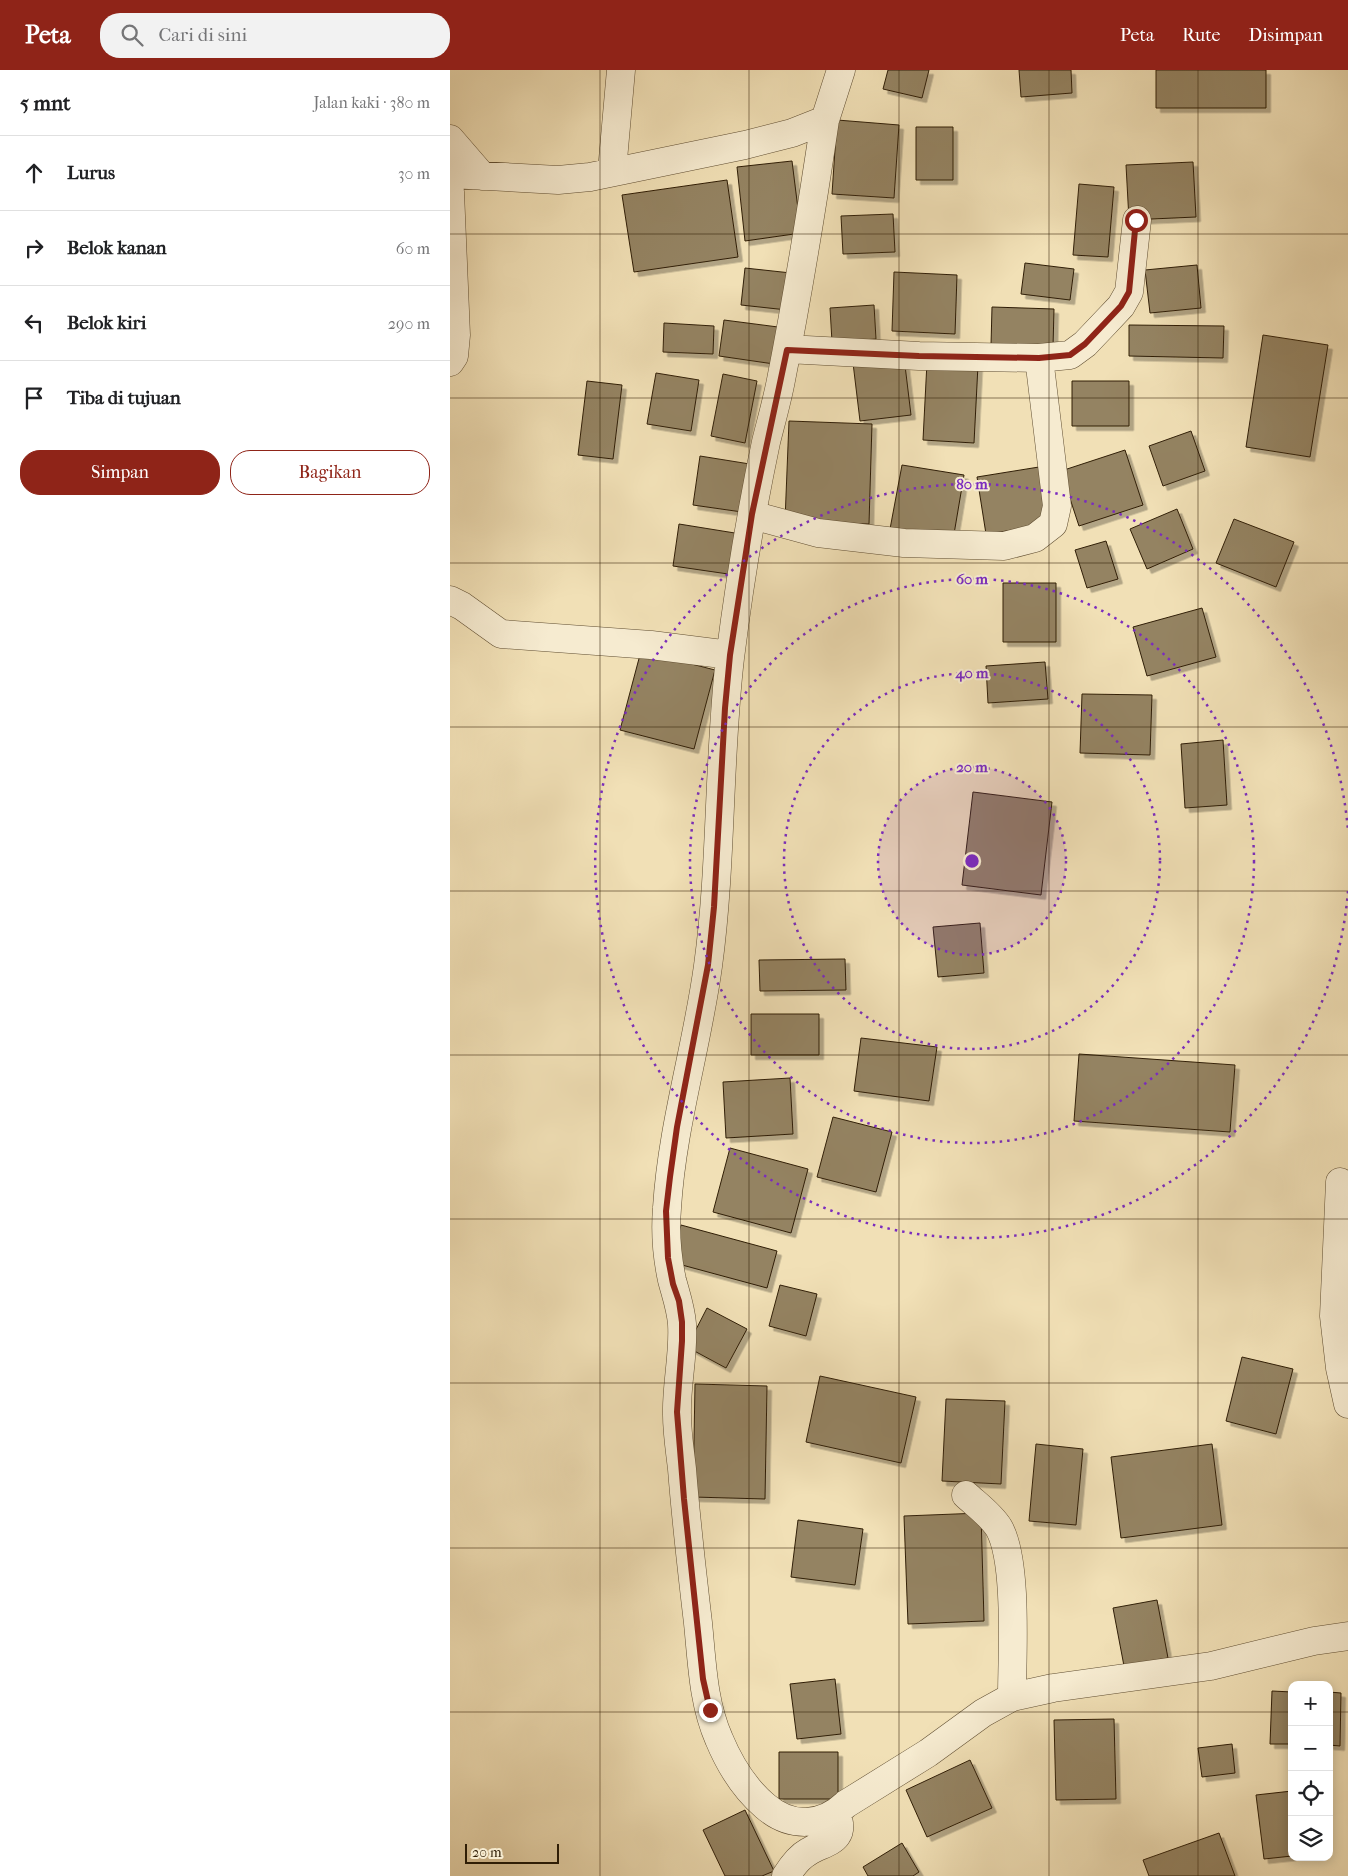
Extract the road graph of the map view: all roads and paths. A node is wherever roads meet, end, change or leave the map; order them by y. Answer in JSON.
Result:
{"nodes":[{"id":1,"x":620,"y":70,"type":"edge"},
{"id":2,"x":841,"y":70,"type":"edge"},
{"id":3,"x":825,"y":120,"type":"junction"},
{"id":4,"x":450,"y":139,"type":"edge"},
{"id":5,"x":612,"y":172,"type":"junction"},
{"id":6,"x":450,"y":174,"type":"edge"},
{"id":7,"x":482,"y":176,"type":"junction"},
{"id":8,"x":450,"y":192,"type":"edge"},
{"id":9,"x":1136,"y":220,"type":"dead end"},
{"id":10,"x":787,"y":350,"type":"junction"},
{"id":11,"x":1039,"y":358,"type":"junction"},
{"id":12,"x":450,"y":362,"type":"edge"},
{"id":13,"x":752,"y":514,"type":"junction"},
{"id":14,"x":450,"y":600,"type":"edge"},
{"id":15,"x":730,"y":655,"type":"junction"},
{"id":16,"x":1340,"y":1182,"type":"dead end"},
{"id":17,"x":1348,"y":1404,"type":"edge"},
{"id":18,"x":966,"y":1495,"type":"dead end"},
{"id":19,"x":1348,"y":1636,"type":"edge"},
{"id":20,"x":1012,"y":1697,"type":"junction"},
{"id":21,"x":836,"y":1814,"type":"junction"},
{"id":22,"x":786,"y":1876,"type":"edge"}],
"edges":[{"from":1,"to":5,"type":"street"},
{"from":2,"to":3,"type":"street"},
{"from":3,"to":5,"type":"street"},
{"from":3,"to":10,"type":"street"},
{"from":4,"to":7,"type":"street"},
{"from":5,"to":7,"type":"street"},
{"from":6,"to":7,"type":"street"},
{"from":8,"to":12,"type":"street"},
{"from":9,"to":11,"type":"street"},
{"from":10,"to":11,"type":"street"},
{"from":10,"to":13,"type":"street"},
{"from":11,"to":13,"type":"street"},
{"from":13,"to":15,"type":"street"},
{"from":14,"to":15,"type":"street"},
{"from":15,"to":21,"type":"street"},
{"from":16,"to":17,"type":"street"},
{"from":18,"to":20,"type":"street"},
{"from":19,"to":20,"type":"street"},
{"from":20,"to":21,"type":"street"},
{"from":21,"to":22,"type":"street"}]}
